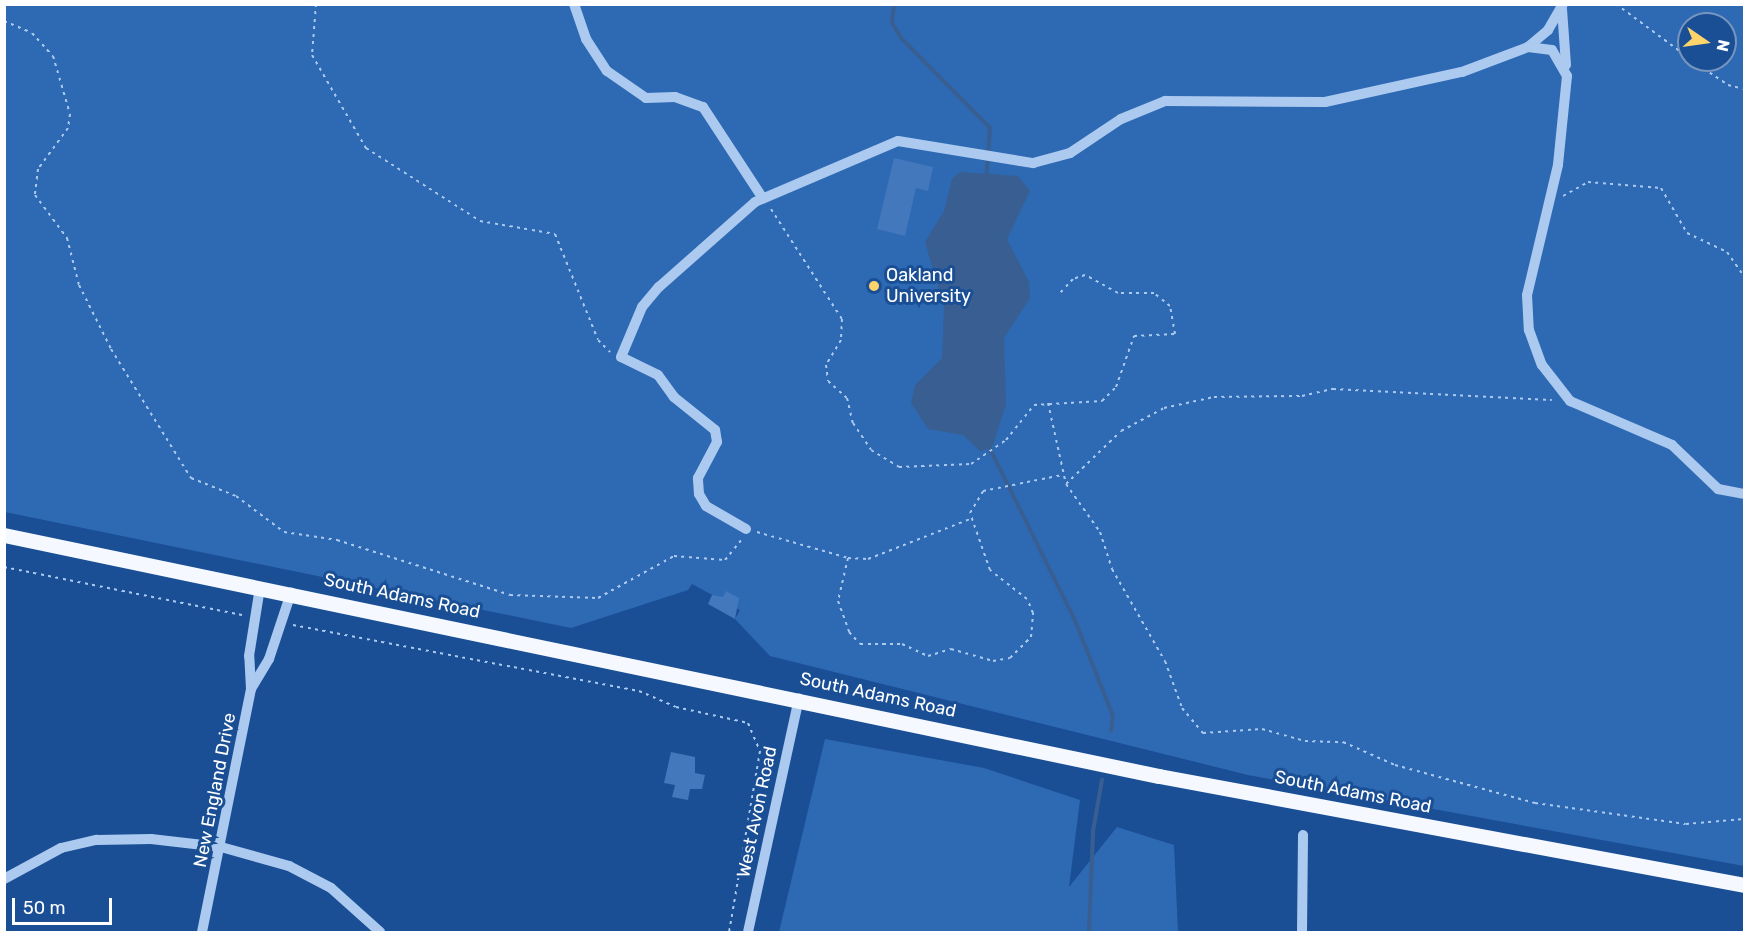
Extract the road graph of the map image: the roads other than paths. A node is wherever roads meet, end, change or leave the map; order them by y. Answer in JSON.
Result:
{"nodes":[{"id":1,"x":574,"y":4,"type":"edge"},
{"id":2,"x":1562,"y":5,"type":"edge"},
{"id":3,"x":1528,"y":47,"type":"junction"},
{"id":4,"x":1566,"y":66,"type":"junction"},
{"id":5,"x":762,"y":197,"type":"junction"},
{"id":6,"x":1744,"y":494,"type":"edge"},
{"id":7,"x":746,"y":529,"type":"road end"},
{"id":8,"x":4,"y":534,"type":"edge"},
{"id":9,"x":260,"y":587,"type":"junction"},
{"id":10,"x":291,"y":594,"type":"junction"},
{"id":11,"x":251,"y":689,"type":"junction"},
{"id":12,"x":799,"y":698,"type":"junction"},
{"id":13,"x":1303,"y":835,"type":"dead end"},
{"id":14,"x":221,"y":846,"type":"junction"},
{"id":15,"x":4,"y":879,"type":"edge"},
{"id":16,"x":1744,"y":885,"type":"edge"},
{"id":17,"x":202,"y":933,"type":"edge"},
{"id":18,"x":380,"y":933,"type":"edge"},
{"id":19,"x":748,"y":933,"type":"edge"},
{"id":20,"x":1302,"y":933,"type":"edge"}],
"edges":[{"from":1,"to":5,"type":"street"},
{"from":2,"to":3,"type":"street"},
{"from":2,"to":4,"type":"street"},
{"from":3,"to":4,"type":"street"},
{"from":3,"to":5,"type":"street"},
{"from":4,"to":6,"type":"street"},
{"from":5,"to":7,"type":"street"},
{"from":8,"to":9,"type":"main road","name":"South Adams Road"},
{"from":9,"to":10,"type":"main road","name":"South Adams Road"},
{"from":9,"to":11,"type":"street","name":"New England Drive"},
{"from":10,"to":11,"type":"street","name":"New England Drive"},
{"from":10,"to":12,"type":"main road","name":"South Adams Road"},
{"from":11,"to":14,"type":"street","name":"New England Drive"},
{"from":12,"to":16,"type":"main road","name":"South Adams Road"},
{"from":12,"to":19,"type":"street","name":"West Avon Road"},
{"from":13,"to":20,"type":"street"},
{"from":14,"to":15,"type":"street"},
{"from":14,"to":17,"type":"street","name":"New England Drive"},
{"from":14,"to":18,"type":"street"}]}
